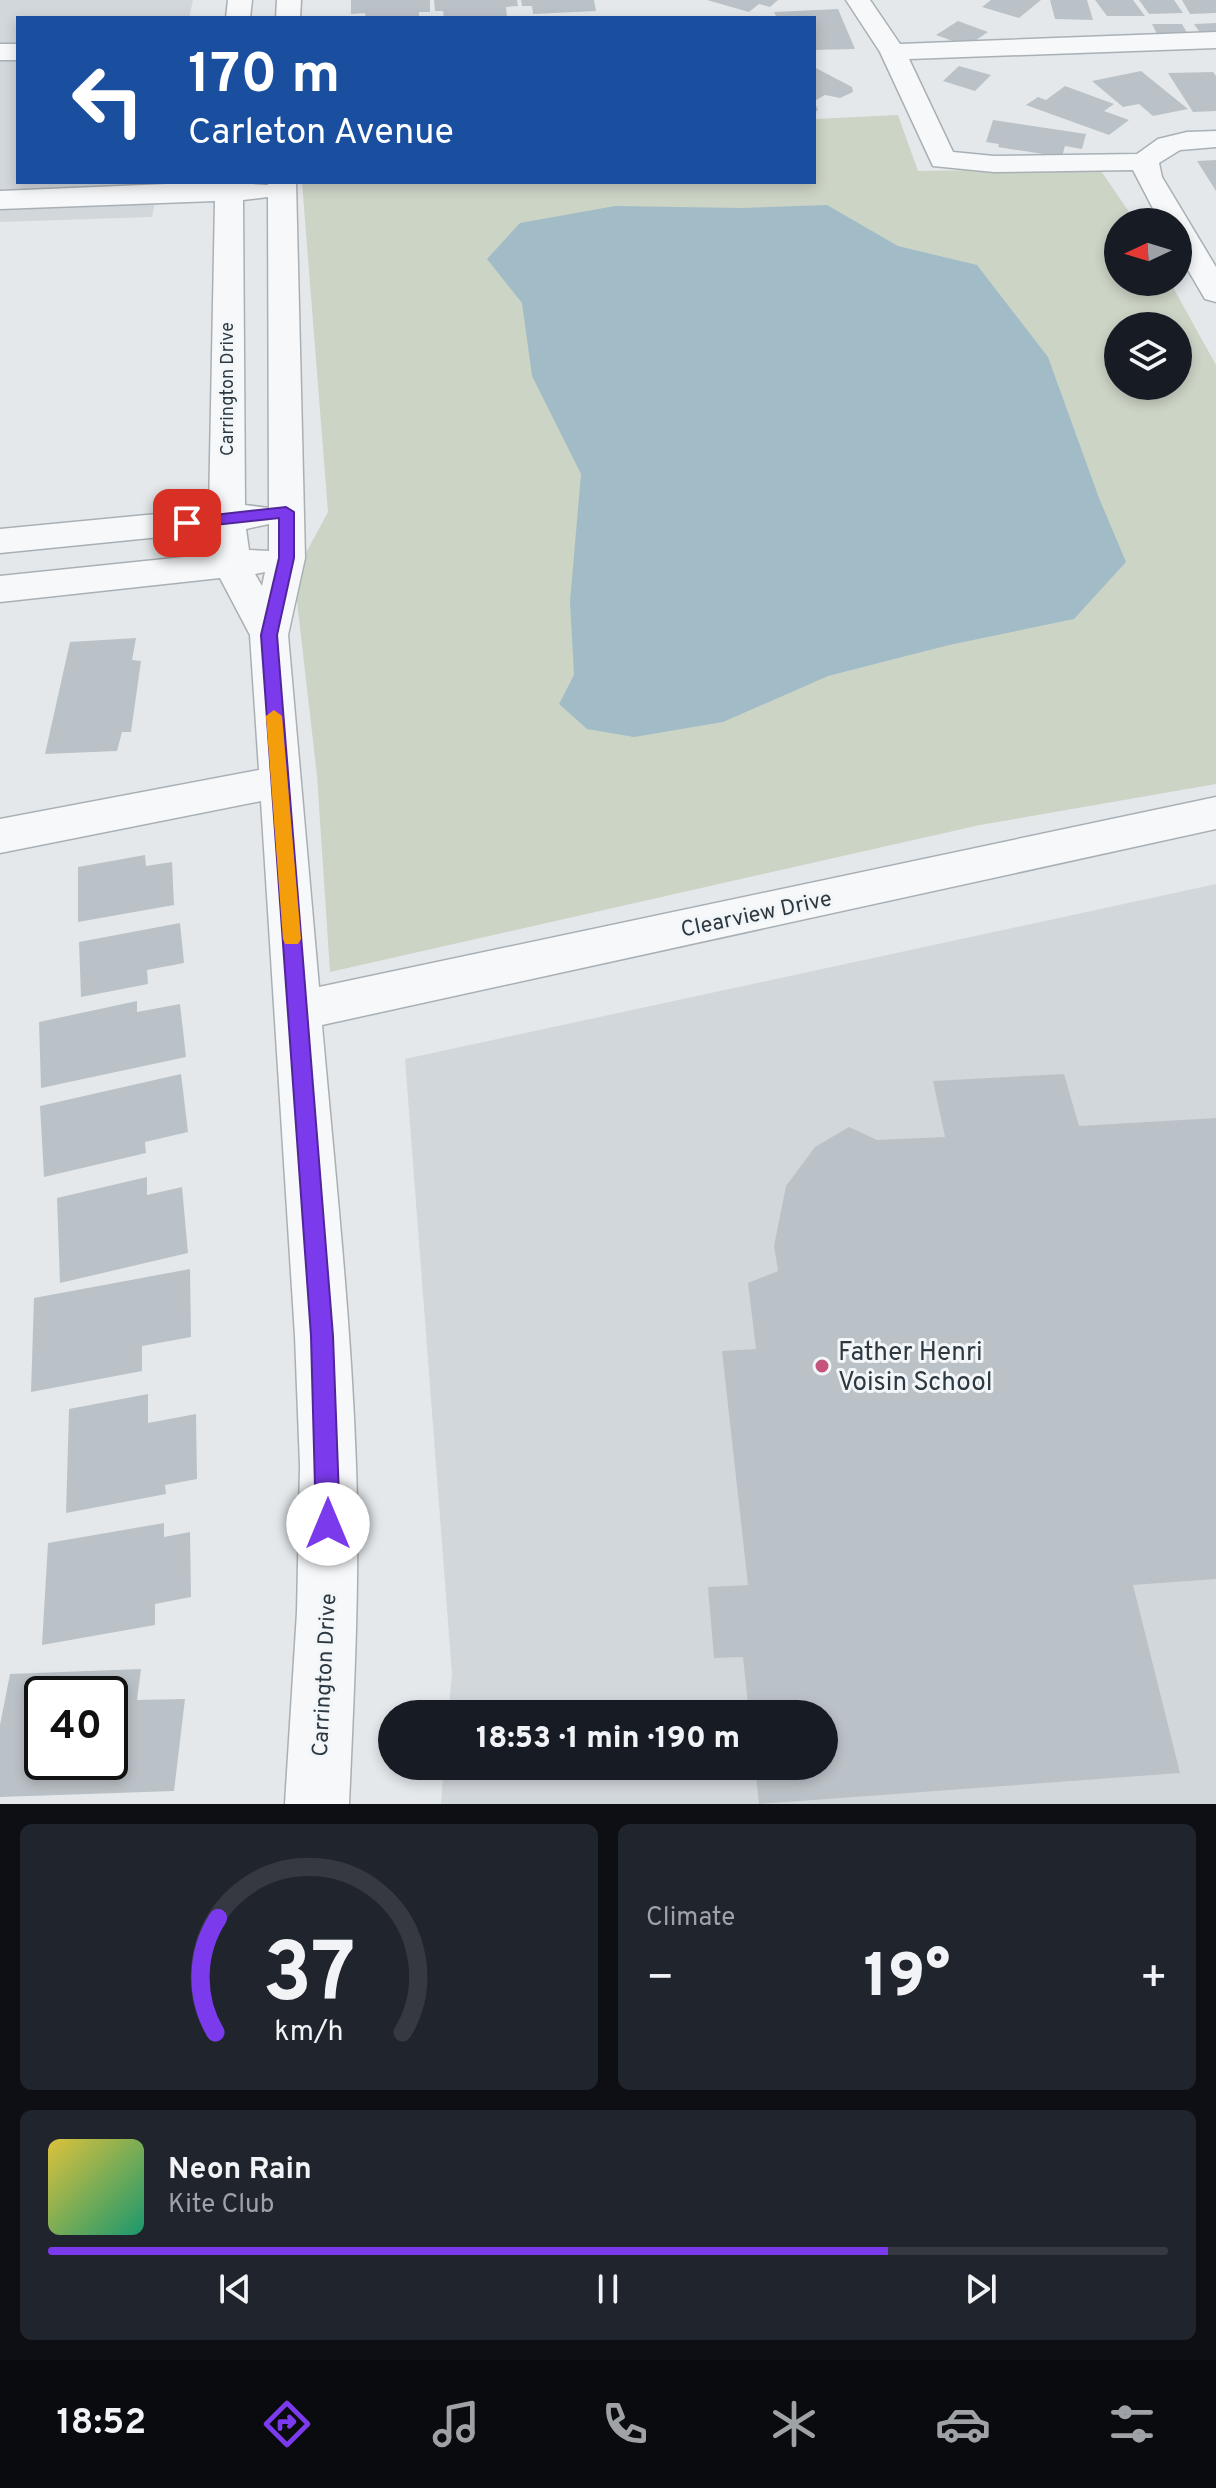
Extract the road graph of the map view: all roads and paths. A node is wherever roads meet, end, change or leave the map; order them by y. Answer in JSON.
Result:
{"nodes":[{"id":1,"x":858,"y":0,"type":"edge"},
{"id":2,"x":1216,"y":40,"type":"edge"},
{"id":3,"x":893,"y":52,"type":"junction"},
{"id":4,"x":1216,"y":139,"type":"edge"},
{"id":5,"x":1145,"y":162,"type":"junction"},
{"id":6,"x":282,"y":186,"type":"edge"},
{"id":7,"x":229,"y":187,"type":"edge"},
{"id":8,"x":0,"y":200,"type":"edge"},
{"id":9,"x":1167,"y":208,"type":"edge"},
{"id":10,"x":1192,"y":252,"type":"edge"},
{"id":11,"x":1216,"y":293,"type":"edge"},
{"id":12,"x":286,"y":512,"type":"junction"},
{"id":13,"x":227,"y":519,"type":"junction"},
{"id":14,"x":0,"y":541,"type":"edge"},
{"id":15,"x":287,"y":558,"type":"junction"},
{"id":16,"x":232,"y":565,"type":"junction"},
{"id":17,"x":0,"y":589,"type":"edge"},
{"id":18,"x":269,"y":635,"type":"junction"},
{"id":19,"x":278,"y":782,"type":"junction"},
{"id":20,"x":1216,"y":813,"type":"edge"},
{"id":21,"x":0,"y":836,"type":"edge"},
{"id":22,"x":297,"y":1011,"type":"junction"},
{"id":23,"x":317,"y":1804,"type":"edge"}],
"edges":[{"from":1,"to":3,"type":"street"},
{"from":2,"to":3,"type":"street"},
{"from":3,"to":5,"type":"street"},
{"from":4,"to":5,"type":"street"},
{"from":5,"to":9,"type":"street"},
{"from":6,"to":7,"type":"street"},
{"from":6,"to":12,"type":"street","name":"Carrington Drive"},
{"from":7,"to":8,"type":"street"},
{"from":7,"to":13,"type":"street","name":"Carrington Drive"},
{"from":10,"to":11,"type":"street"},
{"from":12,"to":13,"type":"street"},
{"from":12,"to":15,"type":"street","name":"Carrington Drive"},
{"from":13,"to":14,"type":"street"},
{"from":13,"to":16,"type":"street","name":"Carrington Drive"},
{"from":15,"to":16,"type":"street"},
{"from":15,"to":18,"type":"street","name":"Carrington Drive"},
{"from":16,"to":17,"type":"street"},
{"from":16,"to":18,"type":"street","name":"Carrington Drive"},
{"from":18,"to":19,"type":"street","name":"Carrington Drive"},
{"from":19,"to":21,"type":"street"},
{"from":19,"to":22,"type":"street","name":"Carrington Drive"},
{"from":20,"to":22,"type":"street","name":"Clearview Drive"},
{"from":22,"to":23,"type":"street","name":"Carrington Drive"}]}
